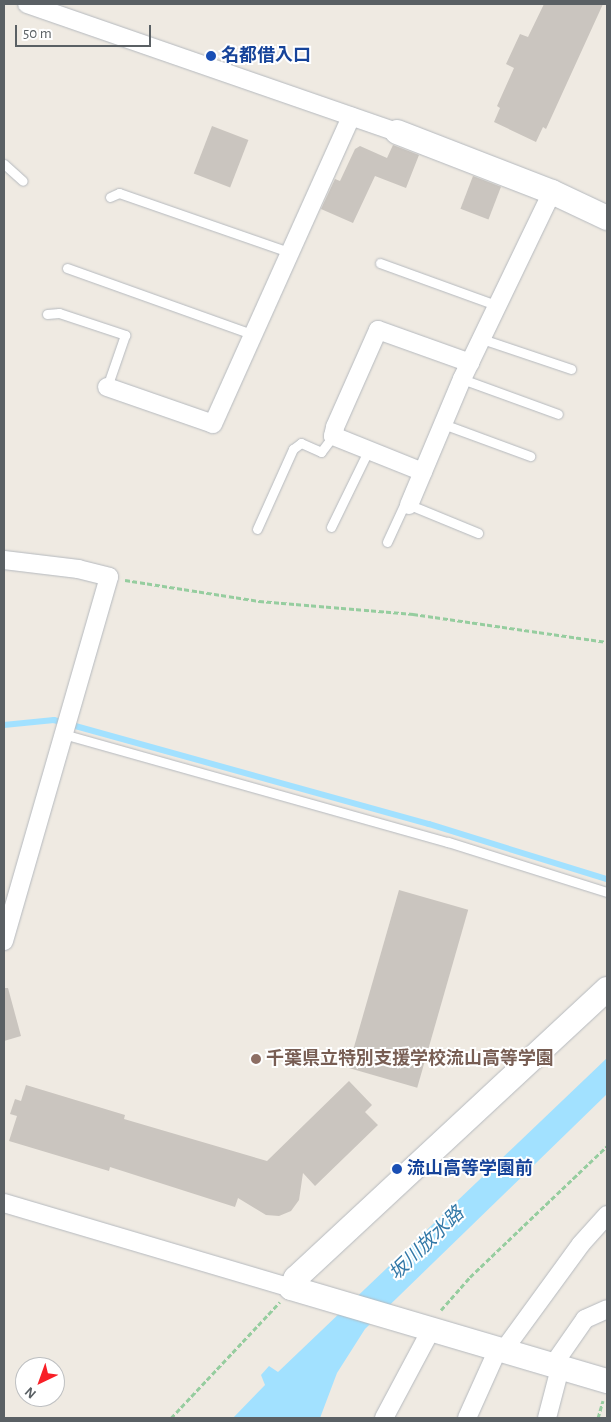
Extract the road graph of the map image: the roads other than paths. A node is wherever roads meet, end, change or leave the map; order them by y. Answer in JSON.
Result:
{"nodes":[{"id":1,"x":27,"y":4,"type":"edge"},
{"id":2,"x":351,"y":118,"type":"junction"},
{"id":3,"x":397,"y":132,"type":"joint"},
{"id":4,"x":4,"y":164,"type":"edge"},
{"id":5,"x":23,"y":181,"type":"dead end"},
{"id":6,"x":552,"y":192,"type":"junction"},
{"id":7,"x":110,"y":197,"type":"dead end"},
{"id":8,"x":607,"y":218,"type":"edge"},
{"id":9,"x":291,"y":253,"type":"junction"},
{"id":10,"x":380,"y":263,"type":"dead end"},
{"id":11,"x":67,"y":268,"type":"dead end"},
{"id":12,"x":496,"y":305,"type":"junction"},
{"id":13,"x":47,"y":314,"type":"dead end"},
{"id":14,"x":254,"y":335,"type":"junction"},
{"id":15,"x":482,"y":339,"type":"junction"},
{"id":16,"x":470,"y":364,"type":"junction"},
{"id":17,"x":571,"y":369,"type":"dead end"},
{"id":18,"x":462,"y":379,"type":"junction"},
{"id":19,"x":106,"y":387,"type":"joint"},
{"id":20,"x":558,"y":414,"type":"dead end"},
{"id":21,"x":444,"y":424,"type":"junction"},
{"id":22,"x":333,"y":436,"type":"junction"},
{"id":23,"x":368,"y":451,"type":"junction"},
{"id":24,"x":530,"y":456,"type":"dead end"},
{"id":25,"x":423,"y":472,"type":"junction"},
{"id":26,"x":409,"y":505,"type":"junction"},
{"id":27,"x":331,"y":527,"type":"dead end"},
{"id":28,"x":257,"y":529,"type":"dead end"},
{"id":29,"x":478,"y":533,"type":"dead end"},
{"id":30,"x":387,"y":542,"type":"dead end"},
{"id":31,"x":4,"y":560,"type":"edge"},
{"id":32,"x":62,"y":733,"type":"junction"},
{"id":33,"x":607,"y":892,"type":"edge"},
{"id":34,"x":4,"y":941,"type":"edge"},
{"id":35,"x":607,"y":989,"type":"edge"},
{"id":36,"x":4,"y":1204,"type":"edge"},
{"id":37,"x":607,"y":1215,"type":"edge"},
{"id":38,"x":298,"y":1290,"type":"junction"},
{"id":39,"x":607,"y":1309,"type":"edge"},
{"id":40,"x":423,"y":1328,"type":"junction"},
{"id":41,"x":501,"y":1350,"type":"junction"},
{"id":42,"x":556,"y":1367,"type":"junction"},
{"id":43,"x":607,"y":1381,"type":"edge"},
{"id":44,"x":384,"y":1418,"type":"edge"},
{"id":45,"x":467,"y":1418,"type":"edge"},
{"id":46,"x":547,"y":1418,"type":"edge"}],
"edges":[{"from":1,"to":2,"type":"street"},
{"from":2,"to":3,"type":"street"},
{"from":2,"to":9,"type":"street"},
{"from":3,"to":6,"type":"street"},
{"from":4,"to":5,"type":"lane"},
{"from":6,"to":8,"type":"street"},
{"from":6,"to":12,"type":"street"},
{"from":7,"to":9,"type":"lane"},
{"from":9,"to":14,"type":"street"},
{"from":10,"to":12,"type":"lane"},
{"from":11,"to":14,"type":"lane"},
{"from":12,"to":15,"type":"street"},
{"from":13,"to":19,"type":"lane"},
{"from":14,"to":19,"type":"street"},
{"from":15,"to":16,"type":"street"},
{"from":15,"to":17,"type":"lane"},
{"from":16,"to":18,"type":"street"},
{"from":16,"to":22,"type":"street"},
{"from":18,"to":20,"type":"lane"},
{"from":18,"to":21,"type":"street"},
{"from":21,"to":24,"type":"lane"},
{"from":21,"to":25,"type":"street"},
{"from":22,"to":23,"type":"street"},
{"from":22,"to":28,"type":"lane"},
{"from":23,"to":25,"type":"street"},
{"from":23,"to":27,"type":"lane"},
{"from":25,"to":26,"type":"street"},
{"from":26,"to":29,"type":"lane"},
{"from":26,"to":30,"type":"lane"},
{"from":31,"to":32,"type":"street"},
{"from":32,"to":33,"type":"lane"},
{"from":32,"to":34,"type":"street"},
{"from":35,"to":38,"type":"street"},
{"from":36,"to":38,"type":"street"},
{"from":37,"to":41,"type":"street"},
{"from":38,"to":40,"type":"street"},
{"from":39,"to":42,"type":"street"},
{"from":40,"to":41,"type":"street"},
{"from":40,"to":44,"type":"street"},
{"from":41,"to":42,"type":"street"},
{"from":41,"to":45,"type":"street"},
{"from":42,"to":43,"type":"street"},
{"from":42,"to":46,"type":"street"}]}
